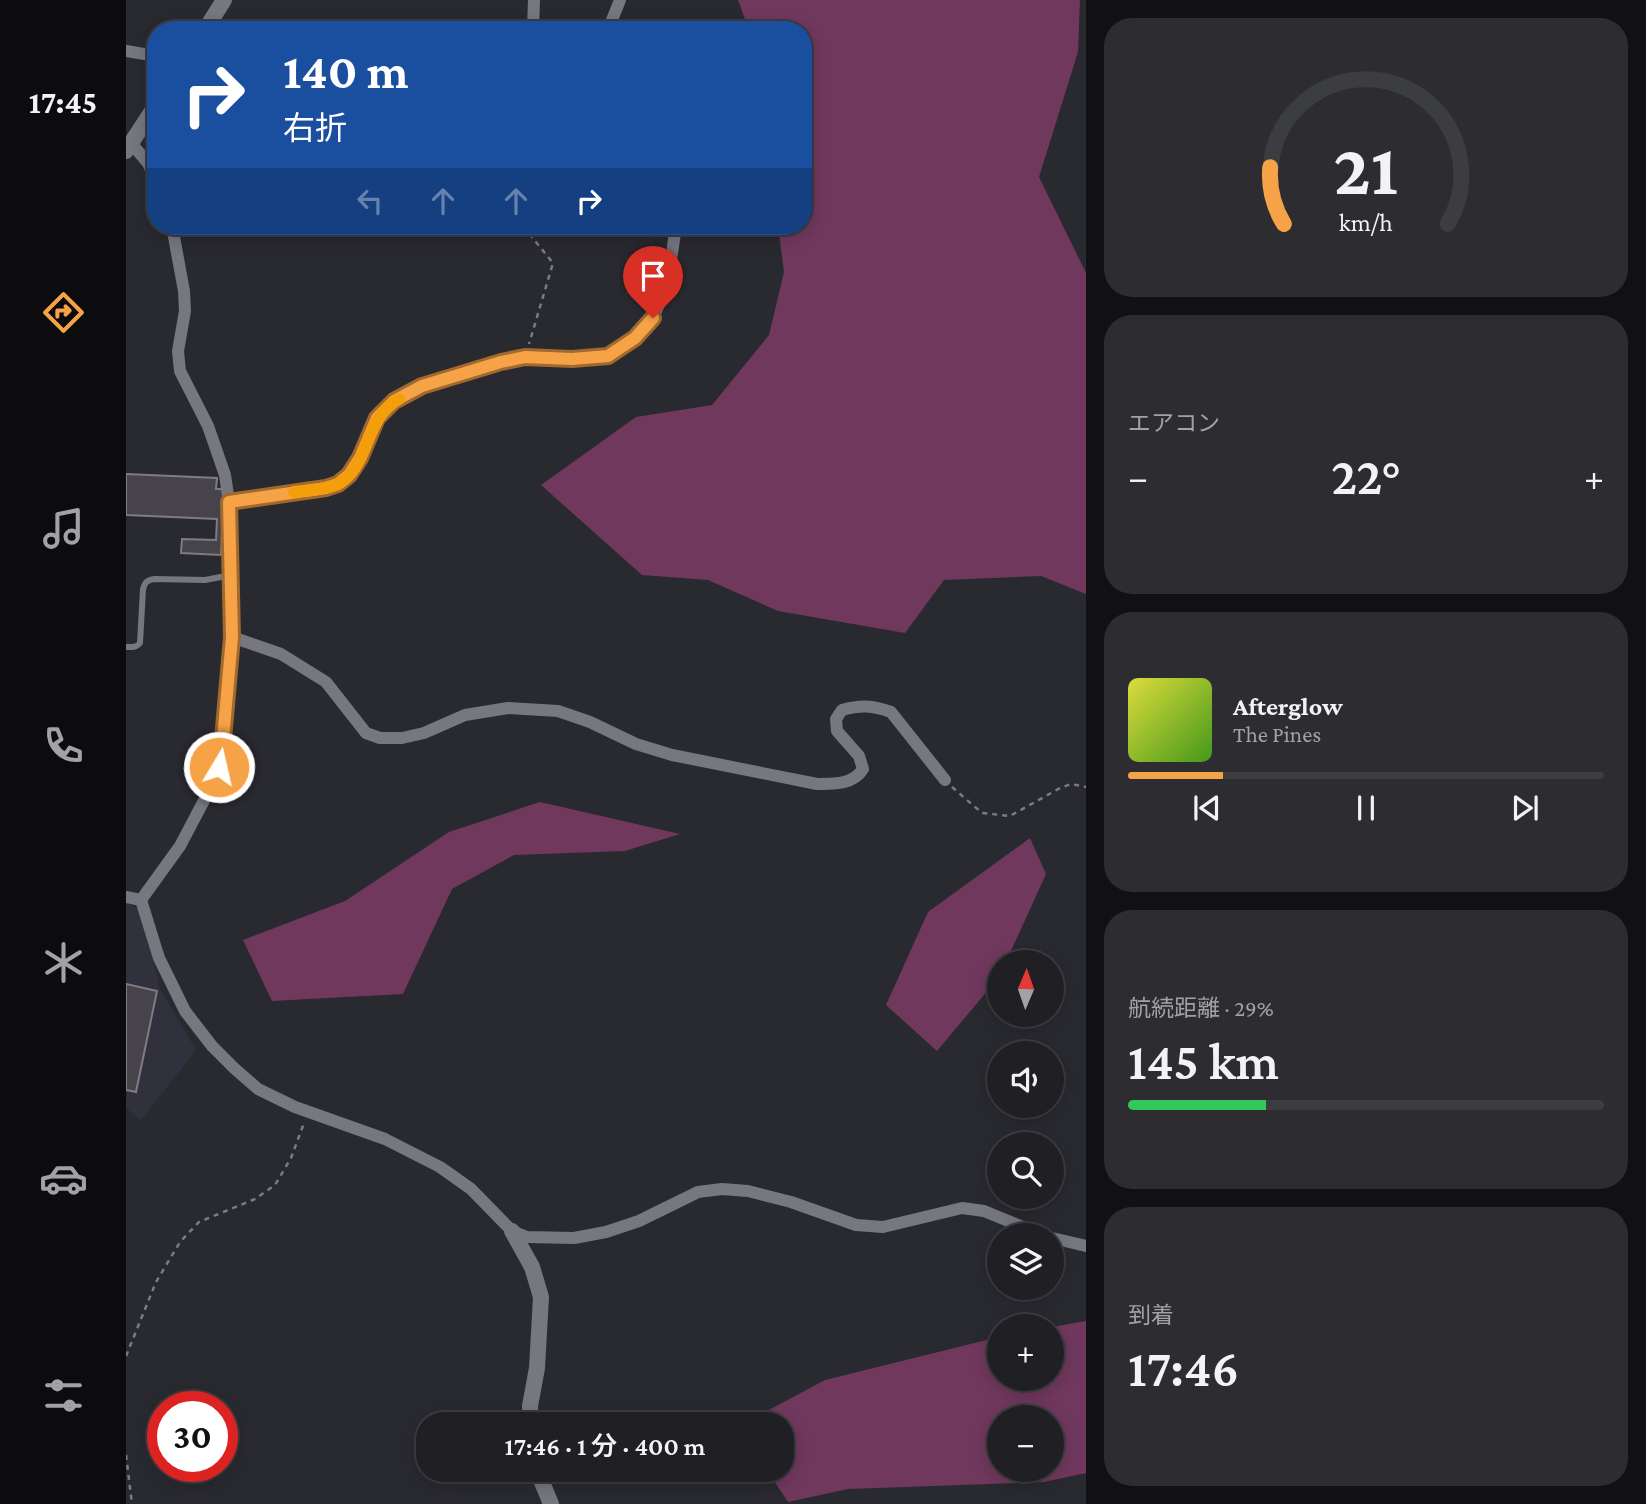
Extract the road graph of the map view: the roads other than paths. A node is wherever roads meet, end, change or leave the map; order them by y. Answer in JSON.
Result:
{"nodes":[{"id":1,"x":224,"y":0,"type":"edge"},
{"id":2,"x":534,"y":0,"type":"edge"},
{"id":3,"x":620,"y":0,"type":"edge"},
{"id":4,"x":211,"y":21,"type":"edge"},
{"id":5,"x":533,"y":21,"type":"edge"},
{"id":6,"x":612,"y":21,"type":"edge"},
{"id":7,"x":126,"y":51,"type":"edge"},
{"id":8,"x":147,"y":54,"type":"edge"},
{"id":9,"x":147,"y":119,"type":"edge"},
{"id":10,"x":129,"y":147,"type":"edge"},
{"id":11,"x":147,"y":162,"type":"edge"},
{"id":12,"x":174,"y":235,"type":"edge"},
{"id":13,"x":675,"y":235,"type":"edge"},
{"id":14,"x":229,"y":502,"type":"junction"},
{"id":15,"x":231,"y":575,"type":"junction"},
{"id":16,"x":232,"y":637,"type":"junction"},
{"id":17,"x":126,"y":647,"type":"edge"},
{"id":18,"x":945,"y":780,"type":"road end"},
{"id":19,"x":126,"y":897,"type":"edge"},
{"id":20,"x":141,"y":900,"type":"junction"},
{"id":21,"x":1013,"y":1223,"type":"edge"},
{"id":22,"x":512,"y":1231,"type":"junction"},
{"id":23,"x":1064,"y":1241,"type":"edge"},
{"id":24,"x":1086,"y":1246,"type":"edge"},
{"id":25,"x":530,"y":1412,"type":"edge"},
{"id":26,"x":542,"y":1482,"type":"edge"},
{"id":27,"x":551,"y":1504,"type":"edge"}],
"edges":[{"from":1,"to":4,"type":"street"},
{"from":2,"to":5,"type":"street"},
{"from":3,"to":6,"type":"street"},
{"from":7,"to":8,"type":"street"},
{"from":9,"to":10,"type":"street"},
{"from":10,"to":11,"type":"street"},
{"from":12,"to":14,"type":"street"},
{"from":13,"to":14,"type":"street"},
{"from":14,"to":15,"type":"street"},
{"from":15,"to":16,"type":"street"},
{"from":15,"to":17,"type":"lane"},
{"from":16,"to":18,"type":"street"},
{"from":16,"to":20,"type":"street"},
{"from":19,"to":20,"type":"street"},
{"from":20,"to":22,"type":"street"},
{"from":21,"to":22,"type":"street"},
{"from":22,"to":25,"type":"street"},
{"from":23,"to":24,"type":"street"},
{"from":26,"to":27,"type":"street"}]}
